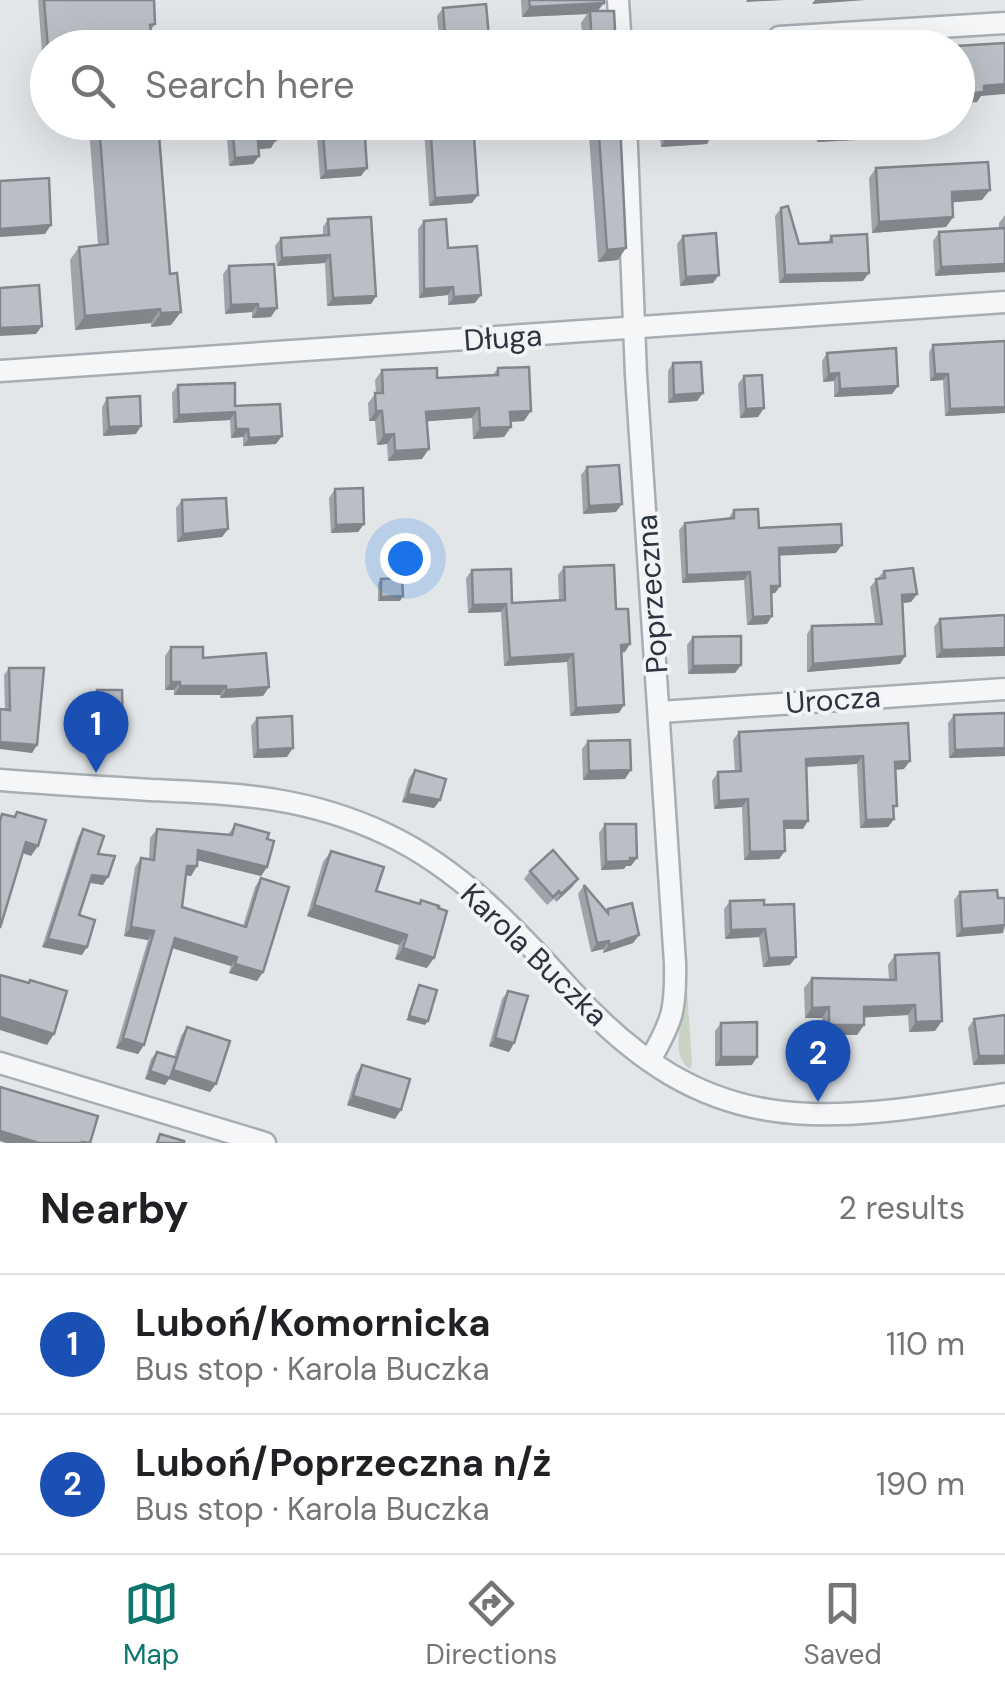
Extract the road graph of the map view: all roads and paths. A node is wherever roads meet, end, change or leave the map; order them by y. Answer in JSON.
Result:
{"nodes":[{"id":1,"x":618,"y":0,"type":"edge"},
{"id":2,"x":1005,"y":23,"type":"edge"},
{"id":3,"x":620,"y":30,"type":"edge"},
{"id":4,"x":900,"y":30,"type":"edge"},
{"id":5,"x":627,"y":140,"type":"edge"},
{"id":6,"x":1005,"y":302,"type":"edge"},
{"id":7,"x":635,"y":329,"type":"junction"},
{"id":8,"x":0,"y":371,"type":"edge"},
{"id":9,"x":1005,"y":689,"type":"edge"},
{"id":10,"x":660,"y":712,"type":"junction"},
{"id":11,"x":0,"y":780,"type":"edge"},
{"id":12,"x":650,"y":1060,"type":"junction"},
{"id":13,"x":0,"y":1063,"type":"edge"},
{"id":14,"x":1005,"y":1094,"type":"edge"},
{"id":15,"x":265,"y":1143,"type":"edge"}],
"edges":[{"from":1,"to":3,"type":"street"},
{"from":2,"to":4,"type":"street"},
{"from":5,"to":7,"type":"street","name":"Poprzeczna"},
{"from":6,"to":7,"type":"street","name":"Długa"},
{"from":7,"to":8,"type":"street","name":"Długa"},
{"from":7,"to":10,"type":"street","name":"Poprzeczna"},
{"from":9,"to":10,"type":"street","name":"Urocza"},
{"from":10,"to":12,"type":"street","name":"Poprzeczna"},
{"from":11,"to":12,"type":"street","name":"Karola Buczka"},
{"from":12,"to":14,"type":"street","name":"Karola Buczka"},
{"from":13,"to":15,"type":"street"}]}
